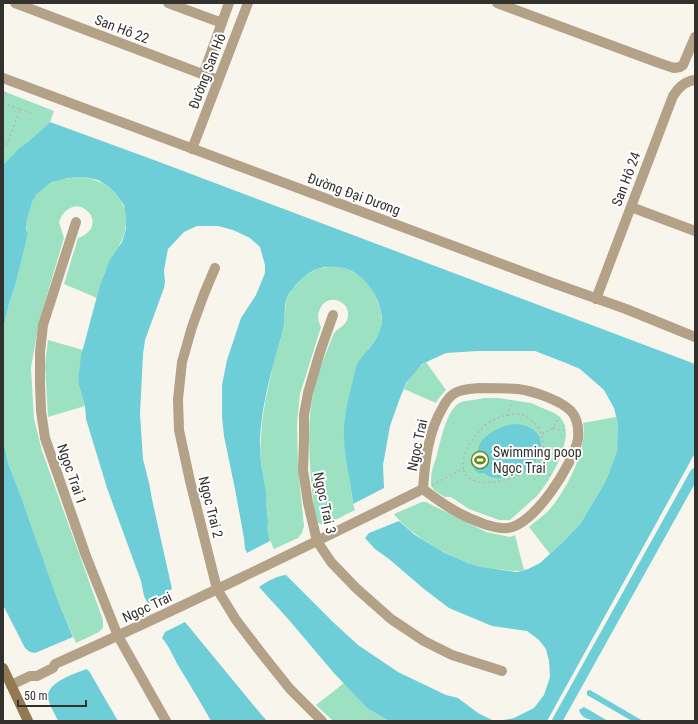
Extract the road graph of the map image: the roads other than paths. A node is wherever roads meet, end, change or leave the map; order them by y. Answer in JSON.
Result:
{"nodes":[{"id":1,"x":15,"y":3,"type":"edge"},
{"id":2,"x":168,"y":3,"type":"edge"},
{"id":3,"x":229,"y":3,"type":"edge"},
{"id":4,"x":248,"y":3,"type":"edge"},
{"id":5,"x":497,"y":3,"type":"edge"},
{"id":6,"x":222,"y":23,"type":"junction"},
{"id":7,"x":695,"y":37,"type":"edge"},
{"id":8,"x":203,"y":75,"type":"junction"},
{"id":9,"x":3,"y":78,"type":"edge"},
{"id":10,"x":218,"y":80,"type":"junction"},
{"id":11,"x":695,"y":80,"type":"edge"},
{"id":12,"x":192,"y":149,"type":"junction"},
{"id":13,"x":631,"y":207,"type":"junction"},
{"id":14,"x":76,"y":222,"type":"dead end"},
{"id":15,"x":695,"y":231,"type":"edge"},
{"id":16,"x":215,"y":268,"type":"dead end"},
{"id":17,"x":596,"y":299,"type":"junction"},
{"id":18,"x":333,"y":315,"type":"dead end"},
{"id":19,"x":695,"y":337,"type":"edge"},
{"id":20,"x":427,"y":487,"type":"junction"},
{"id":21,"x":317,"y":541,"type":"junction"},
{"id":22,"x":217,"y":589,"type":"junction"},
{"id":23,"x":118,"y":636,"type":"junction"},
{"id":24,"x":3,"y":668,"type":"edge"},
{"id":25,"x":502,"y":670,"type":"dead end"},
{"id":26,"x":7,"y":687,"type":"edge"},
{"id":27,"x":28,"y":721,"type":"edge"},
{"id":28,"x":166,"y":721,"type":"edge"},
{"id":29,"x":322,"y":721,"type":"edge"}],
"edges":[{"from":1,"to":8,"type":"street","name":"San Hô 22"},
{"from":2,"to":6,"type":"street"},
{"from":3,"to":6,"type":"street"},
{"from":4,"to":10,"type":"street","name":"Đường San Hô"},
{"from":5,"to":7,"type":"street"},
{"from":6,"to":8,"type":"street"},
{"from":8,"to":10,"type":"street","name":"San Hô 22"},
{"from":9,"to":12,"type":"street","name":"Đường Đại Dương"},
{"from":10,"to":12,"type":"street","name":"Đường San Hô"},
{"from":11,"to":13,"type":"street","name":"San Hô 24"},
{"from":12,"to":17,"type":"street","name":"Đường Đại Dương"},
{"from":13,"to":15,"type":"street"},
{"from":13,"to":17,"type":"street","name":"San Hô 24"},
{"from":14,"to":23,"type":"street","name":"Ngọc Trai 1"},
{"from":16,"to":22,"type":"street","name":"Ngọc Trai 2"},
{"from":17,"to":19,"type":"street","name":"Đường Đại Dương"},
{"from":18,"to":21,"type":"street","name":"Ngọc Trai 3"},
{"from":20,"to":20,"type":"street","name":"Ngọc Trai"},
{"from":20,"to":21,"type":"street","name":"Ngọc Trai"},
{"from":21,"to":22,"type":"street","name":"Ngọc Trai"},
{"from":21,"to":25,"type":"street","name":"Ngọc Trai 3"},
{"from":22,"to":23,"type":"street","name":"Ngọc Trai"},
{"from":22,"to":29,"type":"street","name":"Ngọc Trai 2"},
{"from":23,"to":26,"type":"street","name":"Ngọc Trai"},
{"from":23,"to":28,"type":"street","name":"Ngọc Trai 1"},
{"from":24,"to":26,"type":"main road"},
{"from":26,"to":27,"type":"main road"}]}
